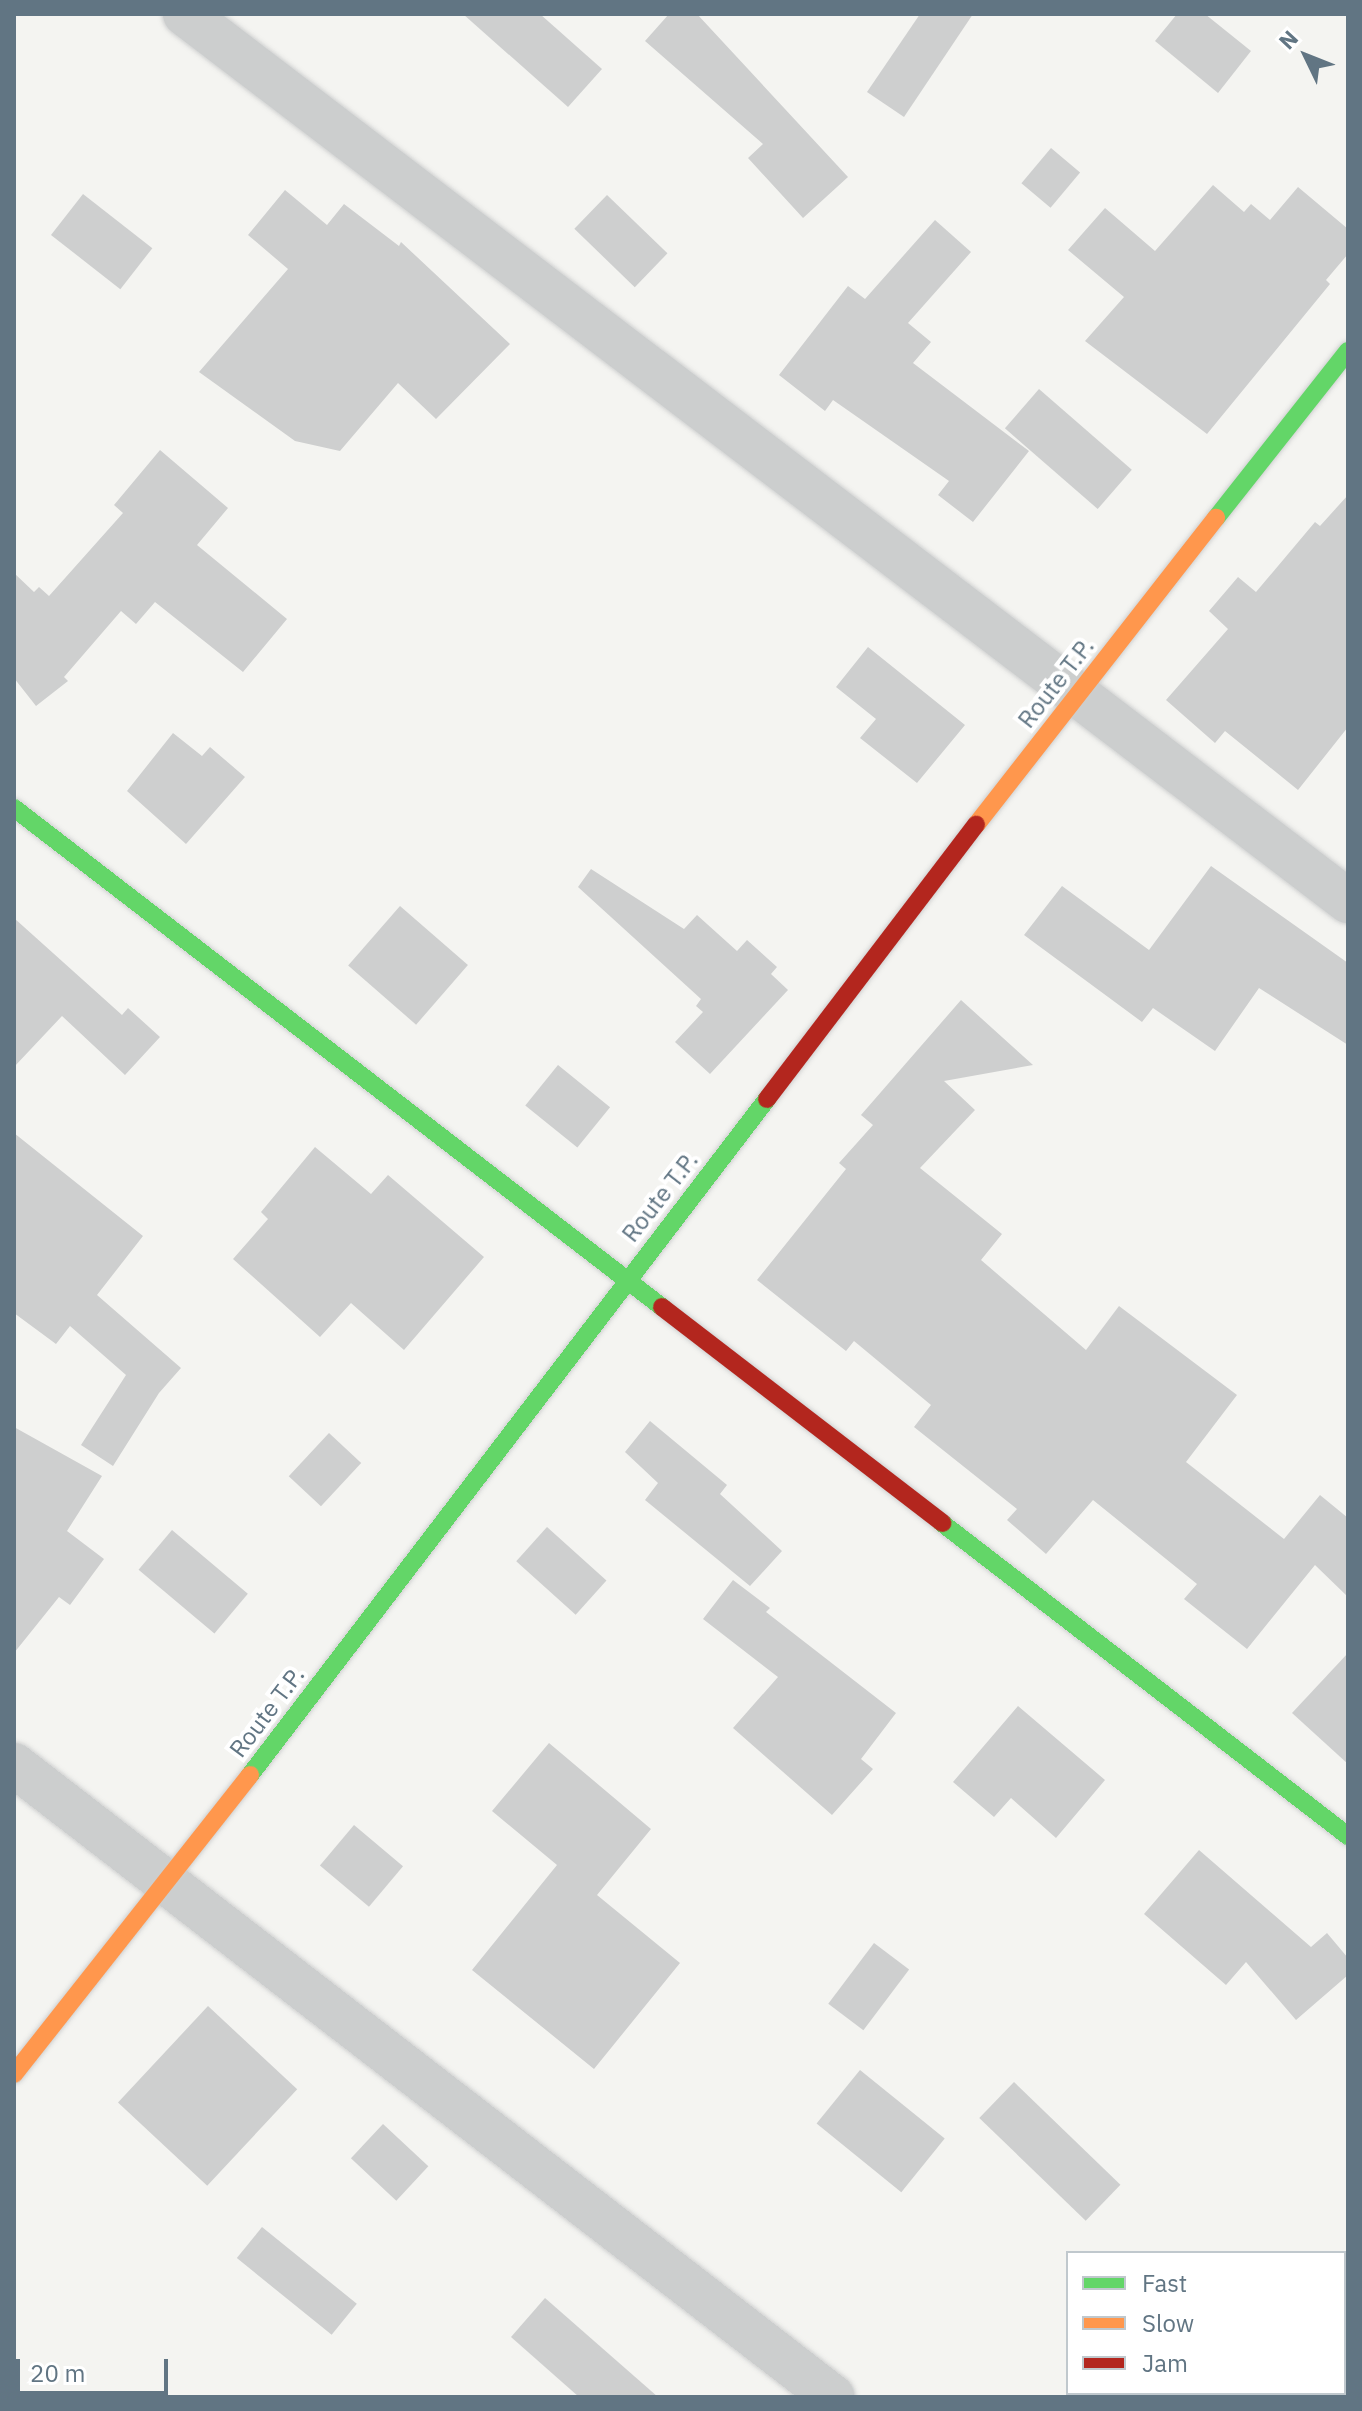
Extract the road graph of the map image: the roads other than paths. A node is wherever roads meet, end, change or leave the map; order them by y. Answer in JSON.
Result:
{"nodes":[{"id":1,"x":185,"y":14,"type":"edge"},
{"id":2,"x":1348,"y":351,"type":"edge"},
{"id":3,"x":1079,"y":691,"type":"junction"},
{"id":4,"x":14,"y":808,"type":"edge"},
{"id":5,"x":1348,"y":901,"type":"edge"},
{"id":6,"x":627,"y":1280,"type":"junction"},
{"id":7,"x":14,"y":1765,"type":"edge"},
{"id":8,"x":1348,"y":1836,"type":"edge"},
{"id":9,"x":167,"y":1884,"type":"junction"},
{"id":10,"x":14,"y":2074,"type":"edge"},
{"id":11,"x":833,"y":2397,"type":"edge"}],
"edges":[{"from":1,"to":3,"type":"street"},
{"from":2,"to":3,"type":"street","name":"Route T.P."},
{"from":3,"to":5,"type":"street"},
{"from":3,"to":6,"type":"street","name":"Route T.P."},
{"from":4,"to":6,"type":"street"},
{"from":6,"to":8,"type":"street"},
{"from":6,"to":9,"type":"street","name":"Route T.P."},
{"from":7,"to":9,"type":"street"},
{"from":9,"to":10,"type":"street","name":"Route T.P."},
{"from":9,"to":11,"type":"street"}]}
